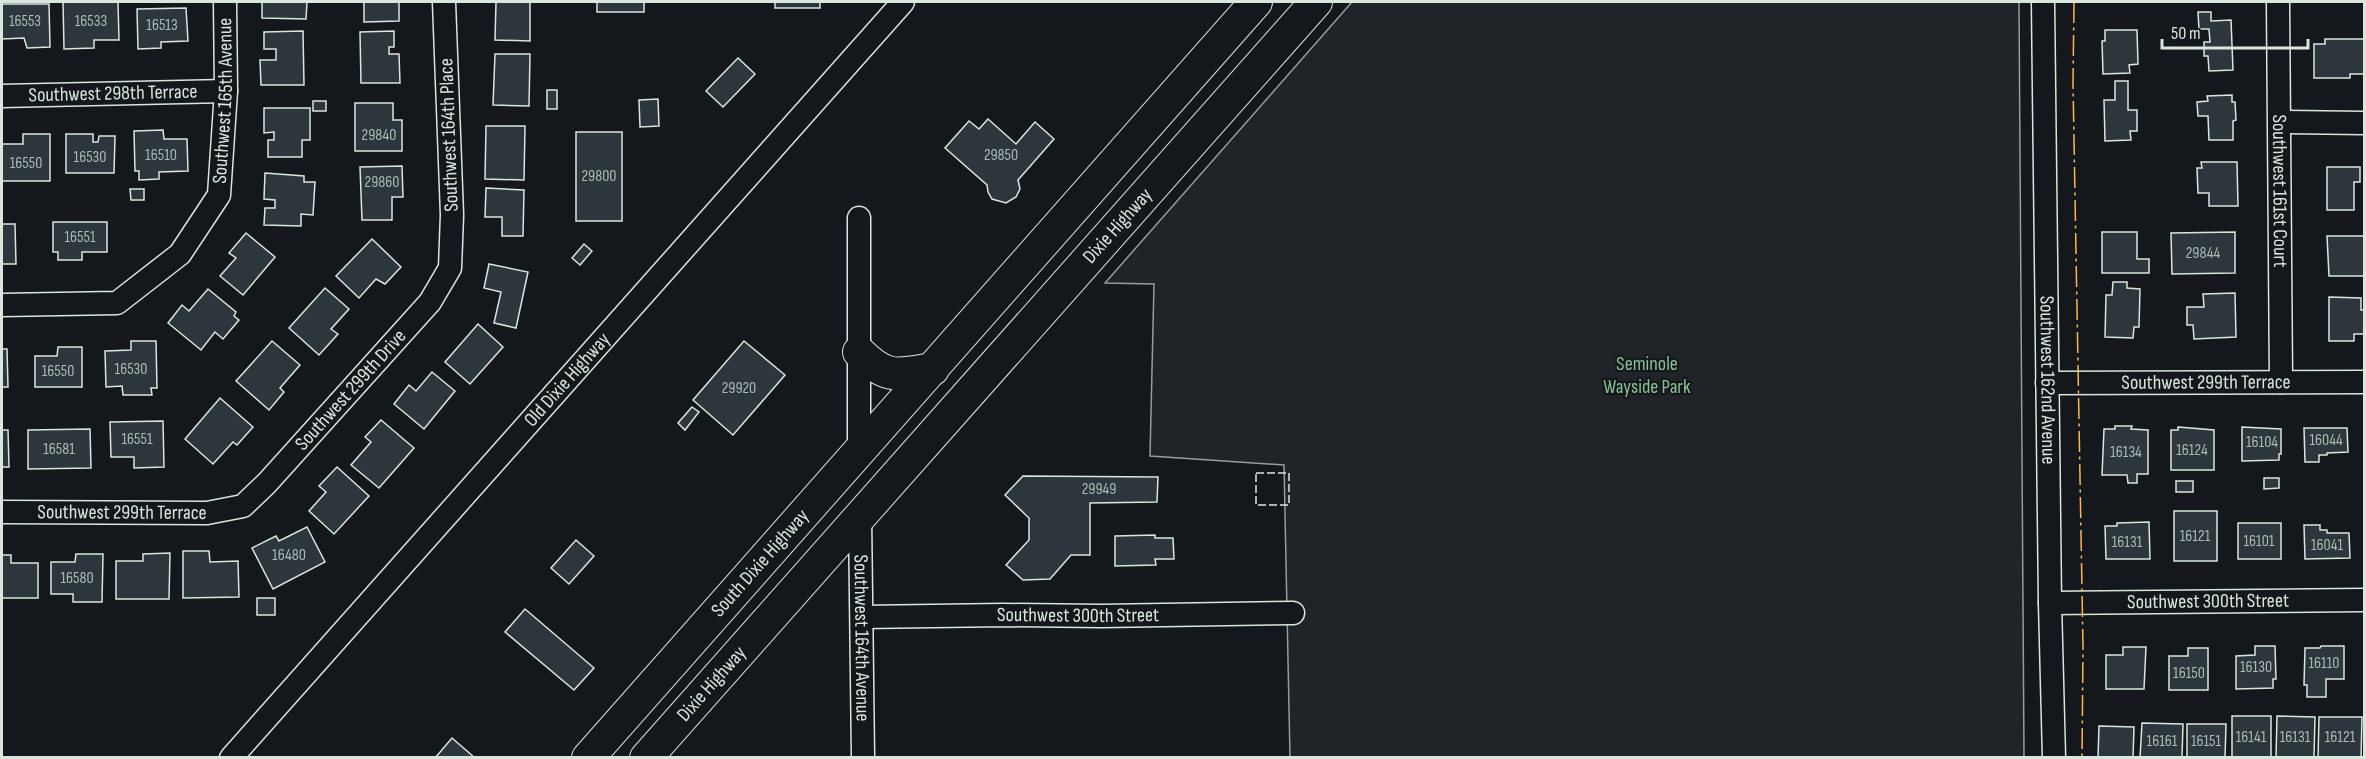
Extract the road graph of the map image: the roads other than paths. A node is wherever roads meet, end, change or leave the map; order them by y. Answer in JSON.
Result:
{"nodes":[{"id":1,"x":225,"y":2,"type":"edge"},
{"id":2,"x":444,"y":2,"type":"edge"},
{"id":3,"x":903,"y":2,"type":"edge"},
{"id":4,"x":1256,"y":2,"type":"edge"},
{"id":5,"x":1287,"y":2,"type":"edge"},
{"id":6,"x":1316,"y":2,"type":"edge"},
{"id":7,"x":2043,"y":2,"type":"edge"},
{"id":8,"x":2278,"y":2,"type":"edge"},
{"id":9,"x":226,"y":91,"type":"junction"},
{"id":10,"x":2,"y":96,"type":"edge"},
{"id":11,"x":2280,"y":122,"type":"junction"},
{"id":12,"x":2364,"y":123,"type":"edge"},
{"id":13,"x":1145,"y":194,"type":"junction"},
{"id":14,"x":859,"y":218,"type":"dead end"},
{"id":15,"x":450,"y":268,"type":"joint"},
{"id":16,"x":2,"y":305,"type":"edge"},
{"id":17,"x":859,"y":352,"type":"junction"},
{"id":18,"x":941,"y":360,"type":"junction"},
{"id":19,"x":2281,"y":382,"type":"junction"},
{"id":20,"x":2364,"y":382,"type":"edge"},
{"id":21,"x":2047,"y":383,"type":"junction"},
{"id":22,"x":859,"y":450,"type":"junction"},
{"id":23,"x":243,"y":506,"type":"joint"},
{"id":24,"x":2,"y":512,"type":"edge"},
{"id":25,"x":860,"y":516,"type":"junction"},
{"id":26,"x":2364,"y":600,"type":"edge"},
{"id":27,"x":2050,"y":603,"type":"junction"},
{"id":28,"x":776,"y":609,"type":"junction"},
{"id":29,"x":1293,"y":613,"type":"dead end"},
{"id":30,"x":862,"y":617,"type":"junction"},
{"id":31,"x":231,"y":758,"type":"edge"},
{"id":32,"x":588,"y":758,"type":"edge"},
{"id":33,"x":646,"y":758,"type":"edge"},
{"id":34,"x":863,"y":758,"type":"edge"},
{"id":35,"x":2054,"y":758,"type":"edge"}],
"edges":[{"from":1,"to":9,"type":"street","name":"Southwest 165th Avenue"},
{"from":2,"to":15,"type":"street","name":"Southwest 164th Place"},
{"from":3,"to":31,"type":"street","name":"Old Dixie Highway"},
{"from":4,"to":18,"type":"highway","name":"South Dixie Highway"},
{"from":5,"to":13,"type":"highway"},
{"from":6,"to":13,"type":"highway","name":"Dixie Highway"},
{"from":7,"to":21,"type":"street","name":"Southwest 162nd Avenue"},
{"from":8,"to":11,"type":"street","name":"Southwest 161st Court"},
{"from":9,"to":10,"type":"street","name":"Southwest 298th Terrace"},
{"from":9,"to":16,"type":"street","name":"Southwest 165th Avenue"},
{"from":11,"to":12,"type":"street"},
{"from":11,"to":19,"type":"street","name":"Southwest 161st Court"},
{"from":13,"to":25,"type":"highway","name":"Dixie Highway"},
{"from":14,"to":17,"type":"street"},
{"from":15,"to":23,"type":"street","name":"Southwest 299th Drive"},
{"from":17,"to":18,"type":"highway"},
{"from":17,"to":22,"type":"street"},
{"from":18,"to":22,"type":"highway","name":"South Dixie Highway"},
{"from":18,"to":25,"type":"highway"},
{"from":19,"to":20,"type":"street","name":"Southwest 299th Terrace"},
{"from":19,"to":21,"type":"street","name":"Southwest 299th Terrace"},
{"from":21,"to":27,"type":"street","name":"Southwest 162nd Avenue"},
{"from":22,"to":28,"type":"highway"},
{"from":22,"to":32,"type":"highway","name":"South Dixie Highway"},
{"from":23,"to":24,"type":"street","name":"Southwest 299th Terrace"},
{"from":25,"to":28,"type":"highway"},
{"from":25,"to":30,"type":"street","name":"Southwest 164th Avenue"},
{"from":26,"to":27,"type":"street","name":"Southwest 300th Street"},
{"from":27,"to":35,"type":"street","name":"Southwest 162nd Avenue"},
{"from":28,"to":33,"type":"highway","name":"Dixie Highway"},
{"from":29,"to":30,"type":"street","name":"Southwest 300th Street"},
{"from":30,"to":34,"type":"street","name":"Southwest 164th Avenue"}]}
